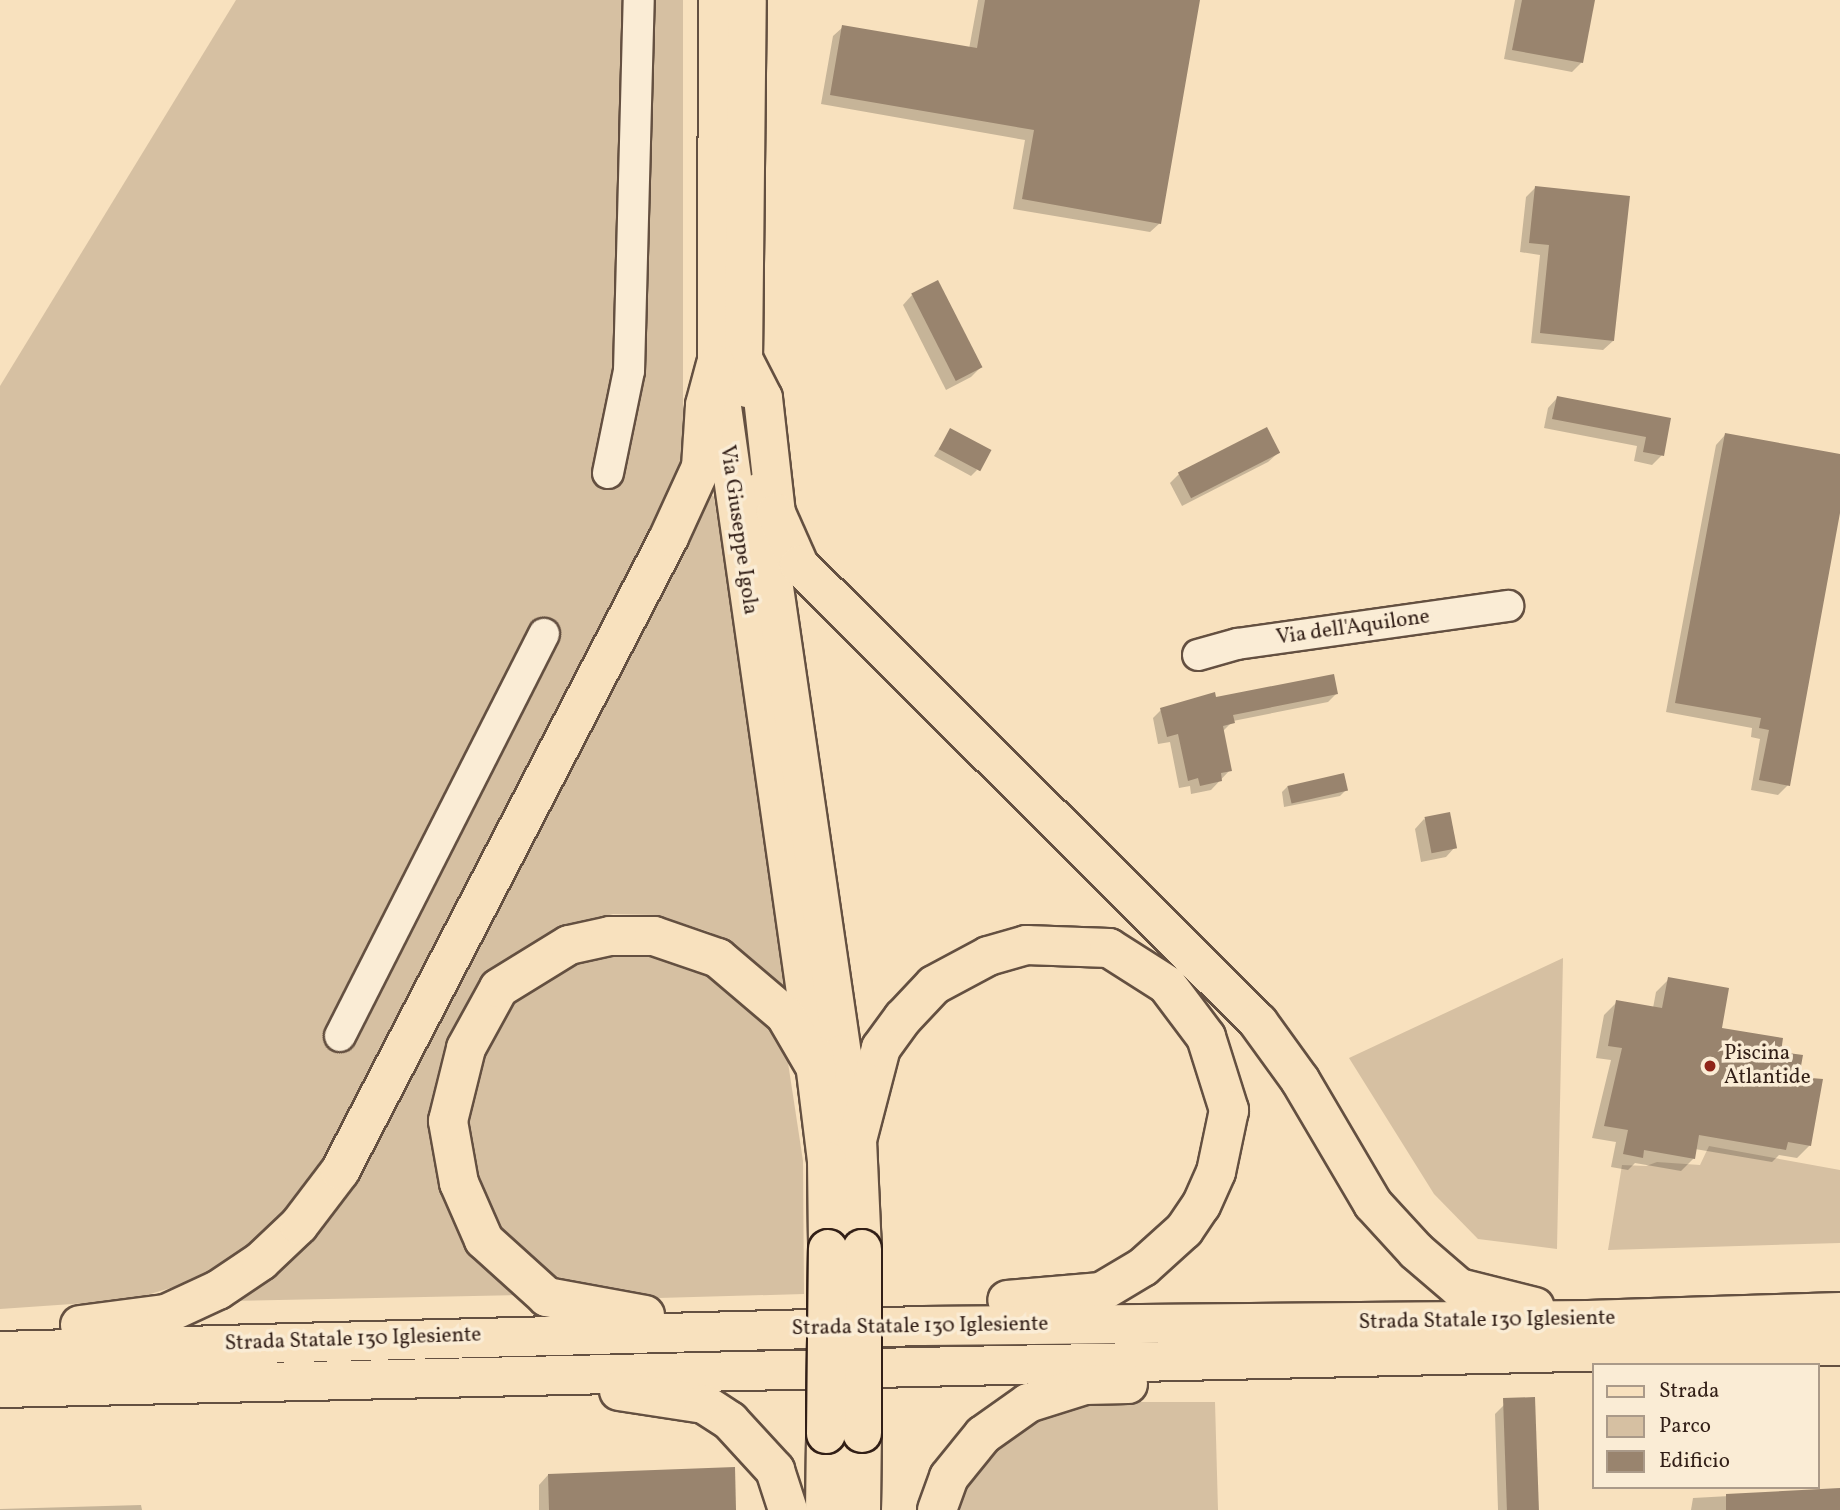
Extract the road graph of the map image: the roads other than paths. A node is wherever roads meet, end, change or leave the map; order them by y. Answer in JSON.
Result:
{"nodes":[{"id":1,"x":639,"y":0,"type":"edge"},
{"id":2,"x":718,"y":0,"type":"edge"},
{"id":3,"x":747,"y":0,"type":"edge"},
{"id":4,"x":729,"y":361,"type":"junction"},
{"id":5,"x":608,"y":473,"type":"dead end"},
{"id":6,"x":1508,"y":606,"type":"dead end"},
{"id":7,"x":544,"y":634,"type":"dead end"},
{"id":8,"x":1198,"y":655,"type":"dead end"},
{"id":9,"x":340,"y":1037,"type":"dead end"},
{"id":10,"x":824,"y":1060,"type":"junction"},
{"id":11,"x":857,"y":1140,"type":"junction"},
{"id":12,"x":845,"y":1249,"type":"junction"},
{"id":13,"x":1840,"y":1312,"type":"edge"},
{"id":14,"x":1588,"y":1320,"type":"junction"},
{"id":15,"x":922,"y":1326,"type":"junction"},
{"id":16,"x":0,"y":1329,"type":"edge"},
{"id":17,"x":726,"y":1330,"type":"junction"},
{"id":18,"x":1840,"y":1346,"type":"edge"},
{"id":19,"x":0,"y":1351,"type":"edge"},
{"id":20,"x":1310,"y":1359,"type":"junction"},
{"id":21,"x":528,"y":1374,"type":"junction"},
{"id":22,"x":0,"y":1388,"type":"edge"},
{"id":23,"x":844,"y":1434,"type":"junction"},
{"id":24,"x":788,"y":1510,"type":"edge"},
{"id":25,"x":825,"y":1510,"type":"edge"},
{"id":26,"x":861,"y":1510,"type":"edge"},
{"id":27,"x":937,"y":1510,"type":"edge"}],
"edges":[{"from":1,"to":5,"type":"street"},
{"from":2,"to":4,"type":"main road","name":"Via Giuseppe Igola"},
{"from":3,"to":4,"type":"main road","name":"Via Giuseppe Igola"},
{"from":4,"to":10,"type":"main road","name":"Via Giuseppe Igola"},
{"from":4,"to":14,"type":"highway"},
{"from":4,"to":16,"type":"highway"},
{"from":6,"to":8,"type":"street","name":"Via dell'Aquilone"},
{"from":7,"to":9,"type":"street"},
{"from":10,"to":11,"type":"highway"},
{"from":10,"to":12,"type":"highway"},
{"from":10,"to":17,"type":"highway"},
{"from":11,"to":12,"type":"highway"},
{"from":11,"to":15,"type":"highway"},
{"from":12,"to":23,"type":"highway","bridge":true},
{"from":13,"to":14,"type":"highway","name":"Strada Statale 130 Iglesiente"},
{"from":14,"to":15,"type":"highway","name":"Strada Statale 130 Iglesiente"},
{"from":15,"to":17,"type":"highway","name":"Strada Statale 130 Iglesiente"},
{"from":17,"to":19,"type":"highway","name":"Strada Statale 130 Iglesiente"},
{"from":18,"to":20,"type":"highway","name":"Strada Statale 130 Iglesiente"},
{"from":20,"to":21,"type":"highway","name":"Strada Statale 130 Iglesiente"},
{"from":20,"to":27,"type":"highway"},
{"from":21,"to":22,"type":"highway","name":"Strada Statale 130 Iglesiente"},
{"from":21,"to":24,"type":"highway"},
{"from":23,"to":25,"type":"highway"},
{"from":23,"to":26,"type":"highway"}]}
